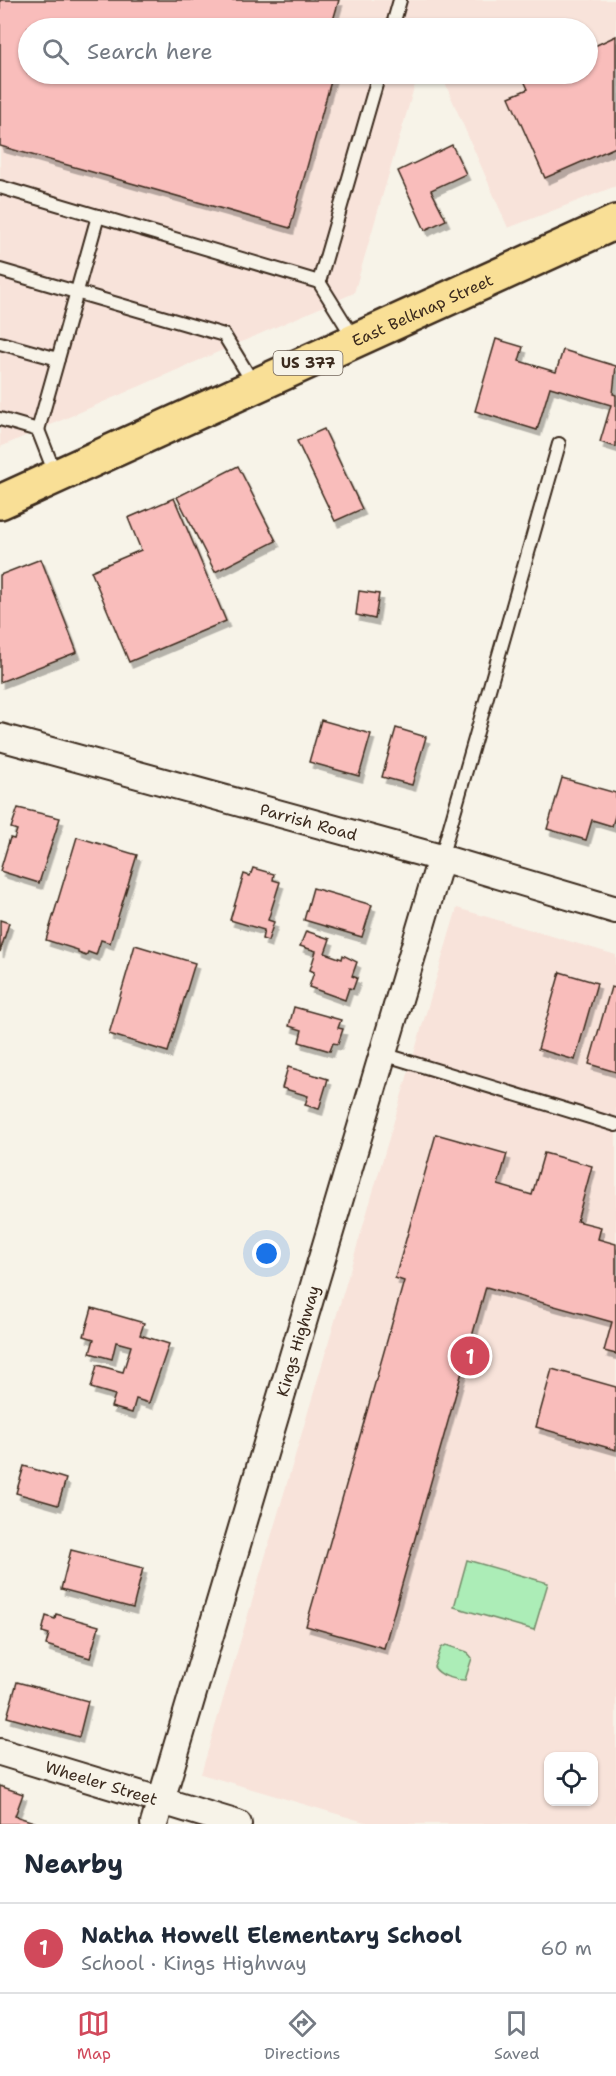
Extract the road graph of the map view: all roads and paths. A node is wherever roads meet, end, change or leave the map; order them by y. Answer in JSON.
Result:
{"nodes":[{"id":1,"x":400,"y":0,"type":"edge"},
{"id":2,"x":395,"y":18,"type":"edge"},
{"id":3,"x":376,"y":84,"type":"edge"},
{"id":4,"x":0,"y":187,"type":"edge"},
{"id":5,"x":98,"y":216,"type":"junction"},
{"id":6,"x":616,"y":222,"type":"edge"},
{"id":7,"x":0,"y":270,"type":"edge"},
{"id":8,"x":318,"y":282,"type":"junction"},
{"id":9,"x":77,"y":292,"type":"junction"},
{"id":10,"x":356,"y":341,"type":"junction"},
{"id":11,"x":0,"y":343,"type":"edge"},
{"id":12,"x":58,"y":359,"type":"junction"},
{"id":13,"x":256,"y":388,"type":"junction"},
{"id":14,"x":0,"y":419,"type":"edge"},
{"id":15,"x":38,"y":430,"type":"junction"},
{"id":16,"x":559,"y":444,"type":"dead end"},
{"id":17,"x":57,"y":477,"type":"junction"},
{"id":18,"x":0,"y":502,"type":"edge"},
{"id":19,"x":0,"y":737,"type":"edge"},
{"id":20,"x":441,"y":858,"type":"junction"},
{"id":21,"x":616,"y":910,"type":"edge"},
{"id":22,"x":383,"y":1054,"type":"junction"},
{"id":23,"x":616,"y":1125,"type":"edge"},
{"id":24,"x":0,"y":1752,"type":"edge"},
{"id":25,"x":157,"y":1812,"type":"edge"},
{"id":26,"x":238,"y":1824,"type":"edge"}],
"edges":[{"from":1,"to":2,"type":"lane"},
{"from":3,"to":8,"type":"lane"},
{"from":4,"to":5,"type":"lane"},
{"from":5,"to":8,"type":"lane"},
{"from":5,"to":9,"type":"lane"},
{"from":6,"to":10,"type":"main road","name":"East Belknap Street","number":"US 377"},
{"from":7,"to":9,"type":"lane"},
{"from":8,"to":10,"type":"lane"},
{"from":9,"to":12,"type":"lane"},
{"from":9,"to":13,"type":"lane"},
{"from":10,"to":13,"type":"main road","name":"East Belknap Street","number":"US 377"},
{"from":11,"to":12,"type":"lane"},
{"from":12,"to":15,"type":"lane"},
{"from":13,"to":17,"type":"main road","name":"East Belknap Street","number":"US 377"},
{"from":14,"to":15,"type":"lane"},
{"from":15,"to":17,"type":"lane"},
{"from":16,"to":20,"type":"lane"},
{"from":17,"to":18,"type":"main road","name":"East Belknap Street","number":"US 377"},
{"from":19,"to":20,"type":"street","name":"Parrish Road"},
{"from":20,"to":21,"type":"street","name":"Parrish Road"},
{"from":20,"to":22,"type":"street","name":"Kings Highway"},
{"from":22,"to":23,"type":"lane"},
{"from":22,"to":25,"type":"street","name":"Kings Highway"},
{"from":24,"to":25,"type":"street","name":"Wheeler Street"},
{"from":25,"to":26,"type":"street","name":"Wheeler Street"}]}
